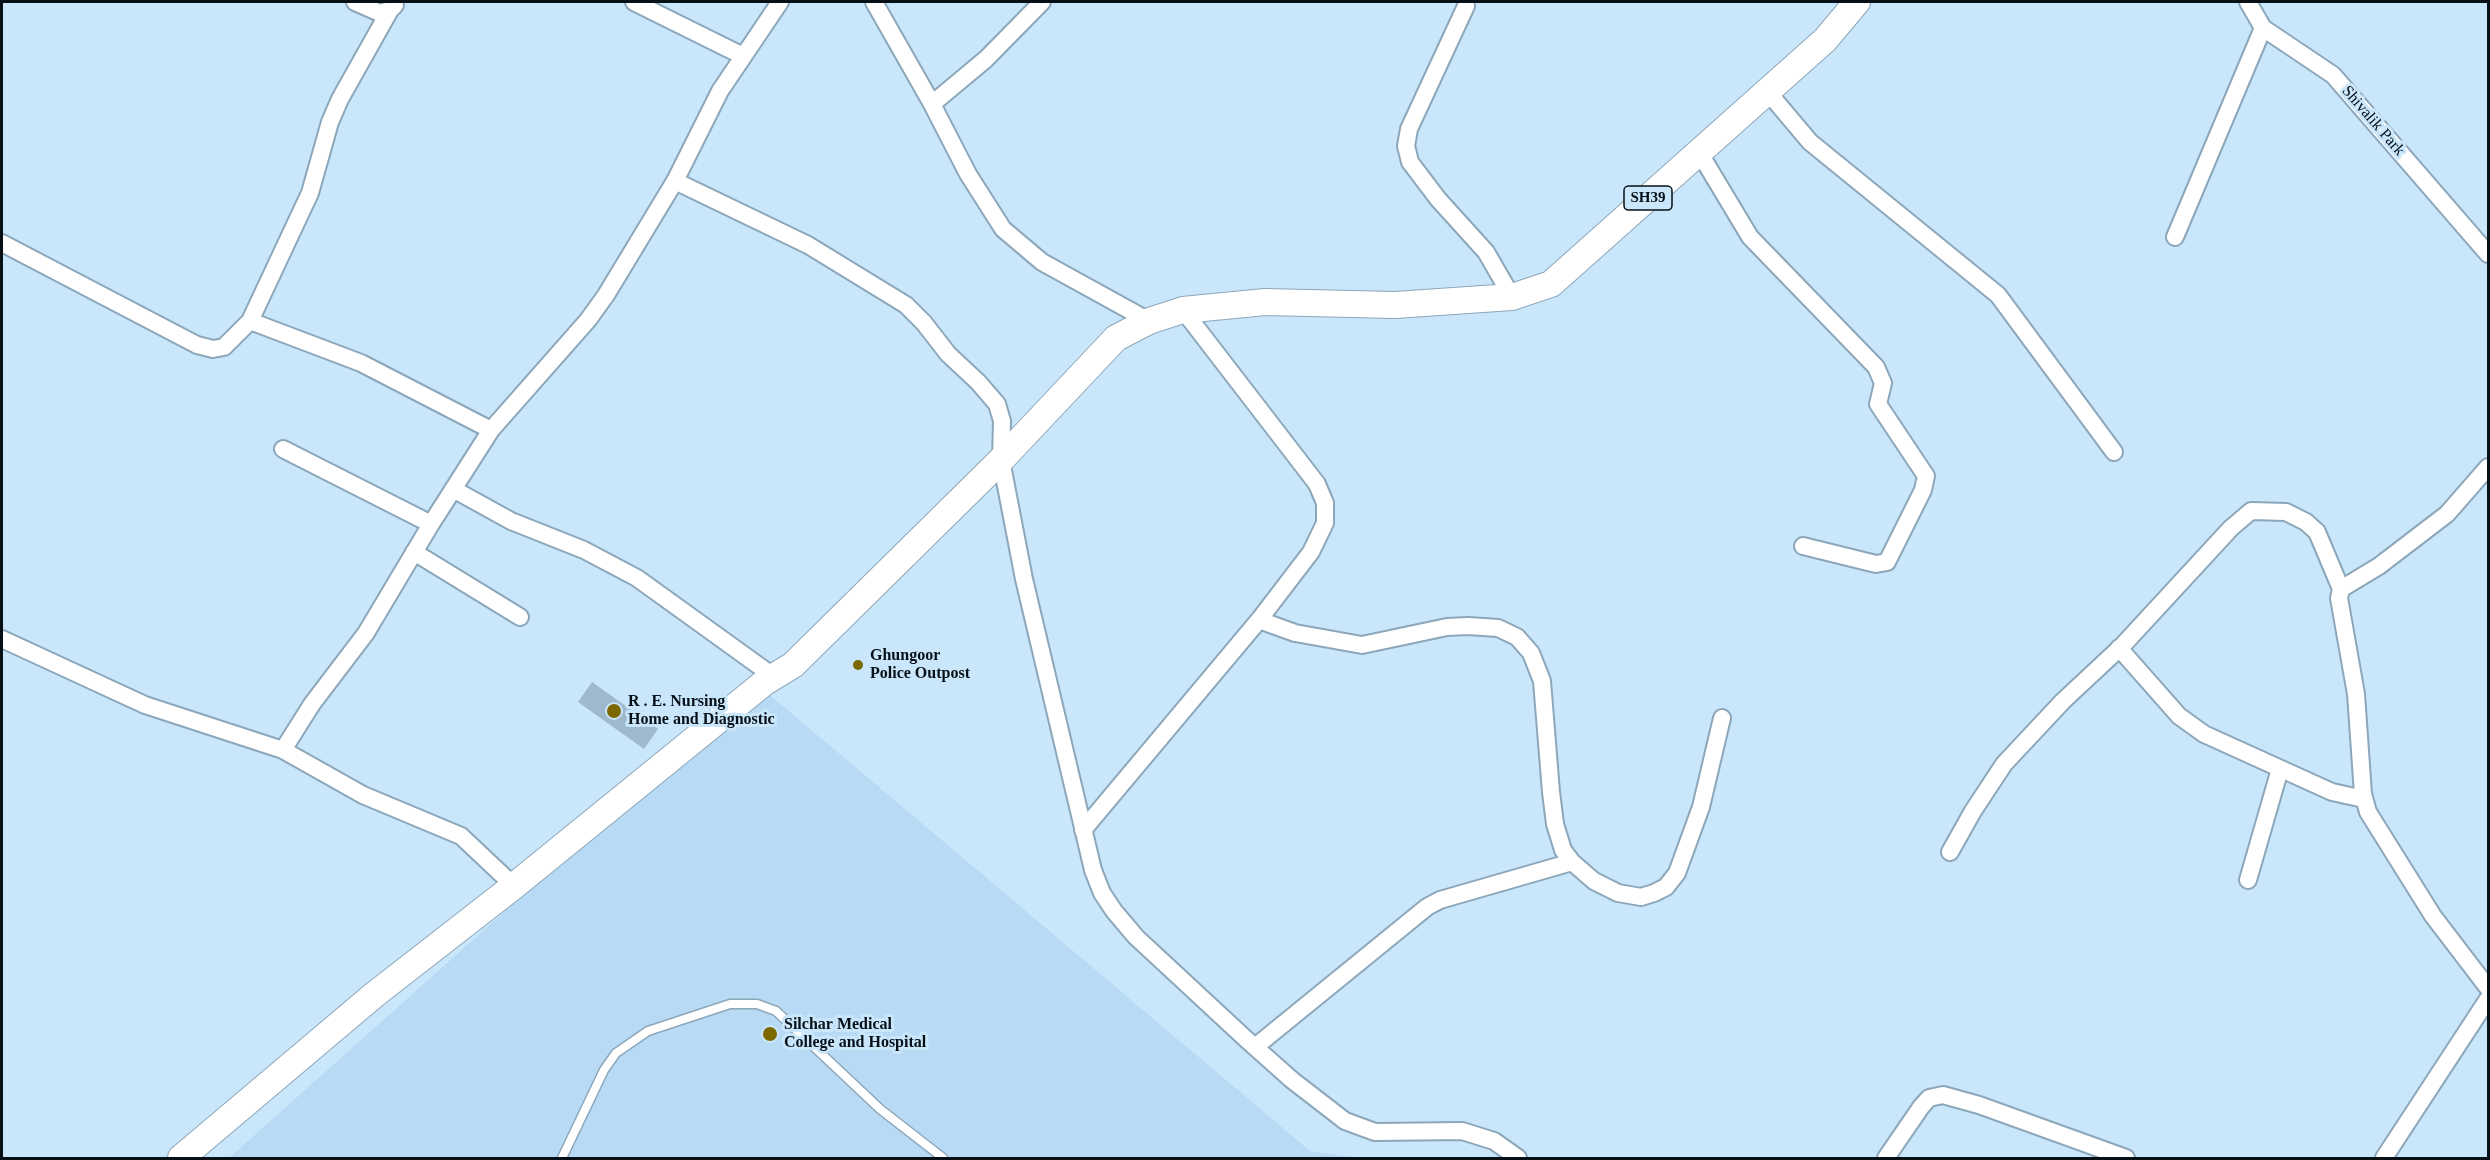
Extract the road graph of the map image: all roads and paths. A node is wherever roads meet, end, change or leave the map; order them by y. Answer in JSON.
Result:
{"nodes":[{"id":1,"x":355,"y":2,"type":"edge"},
{"id":2,"x":634,"y":2,"type":"edge"},
{"id":3,"x":780,"y":2,"type":"edge"},
{"id":4,"x":874,"y":2,"type":"edge"},
{"id":5,"x":1042,"y":2,"type":"edge"},
{"id":6,"x":1857,"y":2,"type":"edge"},
{"id":7,"x":2248,"y":2,"type":"edge"},
{"id":8,"x":394,"y":6,"type":"edge"},
{"id":9,"x":1466,"y":6,"type":"dead end"},
{"id":10,"x":2263,"y":28,"type":"junction"},
{"id":11,"x":743,"y":56,"type":"junction"},
{"id":12,"x":1767,"y":91,"type":"junction"},
{"id":13,"x":932,"y":104,"type":"junction"},
{"id":14,"x":1699,"y":152,"type":"junction"},
{"id":15,"x":675,"y":181,"type":"junction"},
{"id":16,"x":2175,"y":237,"type":"dead end"},
{"id":17,"x":2,"y":243,"type":"edge"},
{"id":18,"x":2488,"y":254,"type":"edge"},
{"id":19,"x":1512,"y":297,"type":"junction"},
{"id":20,"x":1183,"y":310,"type":"junction"},
{"id":21,"x":250,"y":321,"type":"junction"},
{"id":22,"x":1149,"y":321,"type":"junction"},
{"id":23,"x":490,"y":430,"type":"junction"},
{"id":24,"x":283,"y":449,"type":"dead end"},
{"id":25,"x":2114,"y":452,"type":"dead end"},
{"id":26,"x":1001,"y":460,"type":"junction"},
{"id":27,"x":2488,"y":467,"type":"edge"},
{"id":28,"x":453,"y":489,"type":"junction"},
{"id":29,"x":431,"y":524,"type":"junction"},
{"id":30,"x":1803,"y":546,"type":"dead end"},
{"id":31,"x":414,"y":552,"type":"junction"},
{"id":32,"x":2341,"y":589,"type":"junction"},
{"id":33,"x":520,"y":617,"type":"dead end"},
{"id":34,"x":1259,"y":620,"type":"junction"},
{"id":35,"x":2,"y":639,"type":"edge"},
{"id":36,"x":2119,"y":648,"type":"junction"},
{"id":37,"x":773,"y":676,"type":"junction"},
{"id":38,"x":1722,"y":718,"type":"dead end"},
{"id":39,"x":283,"y":750,"type":"junction"},
{"id":40,"x":2280,"y":769,"type":"junction"},
{"id":41,"x":2364,"y":799,"type":"junction"},
{"id":42,"x":1083,"y":830,"type":"junction"},
{"id":43,"x":1950,"y":852,"type":"dead end"},
{"id":44,"x":1572,"y":862,"type":"junction"},
{"id":45,"x":2248,"y":880,"type":"dead end"},
{"id":46,"x":514,"y":886,"type":"junction"},
{"id":47,"x":2488,"y":988,"type":"edge"},
{"id":48,"x":2488,"y":999,"type":"edge"},
{"id":49,"x":1256,"y":1047,"type":"junction"},
{"id":50,"x":181,"y":1158,"type":"edge"},
{"id":51,"x":562,"y":1158,"type":"edge"},
{"id":52,"x":943,"y":1158,"type":"edge"},
{"id":53,"x":1518,"y":1158,"type":"edge"},
{"id":54,"x":1886,"y":1158,"type":"edge"},
{"id":55,"x":2126,"y":1158,"type":"edge"},
{"id":56,"x":2384,"y":1158,"type":"edge"}],
"edges":[{"from":1,"to":8,"type":"street"},
{"from":2,"to":11,"type":"street"},
{"from":3,"to":11,"type":"street"},
{"from":4,"to":13,"type":"street"},
{"from":5,"to":13,"type":"street"},
{"from":6,"to":12,"type":"main road","number":"SH39"},
{"from":7,"to":10,"type":"street","name":"Shivalik Park"},
{"from":8,"to":21,"type":"street"},
{"from":9,"to":19,"type":"street"},
{"from":10,"to":16,"type":"street"},
{"from":10,"to":18,"type":"street","name":"Shivalik Park"},
{"from":11,"to":15,"type":"street"},
{"from":12,"to":14,"type":"main road","number":"SH39"},
{"from":12,"to":25,"type":"street"},
{"from":13,"to":22,"type":"street"},
{"from":14,"to":19,"type":"main road","number":"SH39"},
{"from":14,"to":30,"type":"street"},
{"from":15,"to":23,"type":"street"},
{"from":15,"to":26,"type":"street"},
{"from":17,"to":21,"type":"street"},
{"from":19,"to":20,"type":"main road","number":"SH39"},
{"from":20,"to":22,"type":"main road","number":"SH39"},
{"from":20,"to":34,"type":"street"},
{"from":21,"to":23,"type":"street"},
{"from":22,"to":26,"type":"main road","number":"SH39"},
{"from":23,"to":28,"type":"street"},
{"from":24,"to":29,"type":"street"},
{"from":26,"to":37,"type":"main road","number":"SH39"},
{"from":26,"to":42,"type":"street"},
{"from":27,"to":32,"type":"street"},
{"from":28,"to":29,"type":"street"},
{"from":28,"to":37,"type":"street"},
{"from":29,"to":31,"type":"street"},
{"from":31,"to":33,"type":"street"},
{"from":31,"to":39,"type":"street"},
{"from":32,"to":36,"type":"street"},
{"from":32,"to":41,"type":"street"},
{"from":34,"to":42,"type":"street"},
{"from":34,"to":44,"type":"street"},
{"from":35,"to":39,"type":"street"},
{"from":36,"to":40,"type":"street"},
{"from":36,"to":43,"type":"street"},
{"from":37,"to":46,"type":"main road","number":"SH39"},
{"from":38,"to":44,"type":"street"},
{"from":39,"to":46,"type":"street"},
{"from":40,"to":41,"type":"street"},
{"from":40,"to":45,"type":"street"},
{"from":41,"to":47,"type":"street"},
{"from":42,"to":49,"type":"street"},
{"from":44,"to":49,"type":"street"},
{"from":46,"to":50,"type":"main road","number":"SH39"},
{"from":48,"to":56,"type":"street"},
{"from":49,"to":53,"type":"street"},
{"from":51,"to":52,"type":"lane"},
{"from":54,"to":55,"type":"street"}]}
